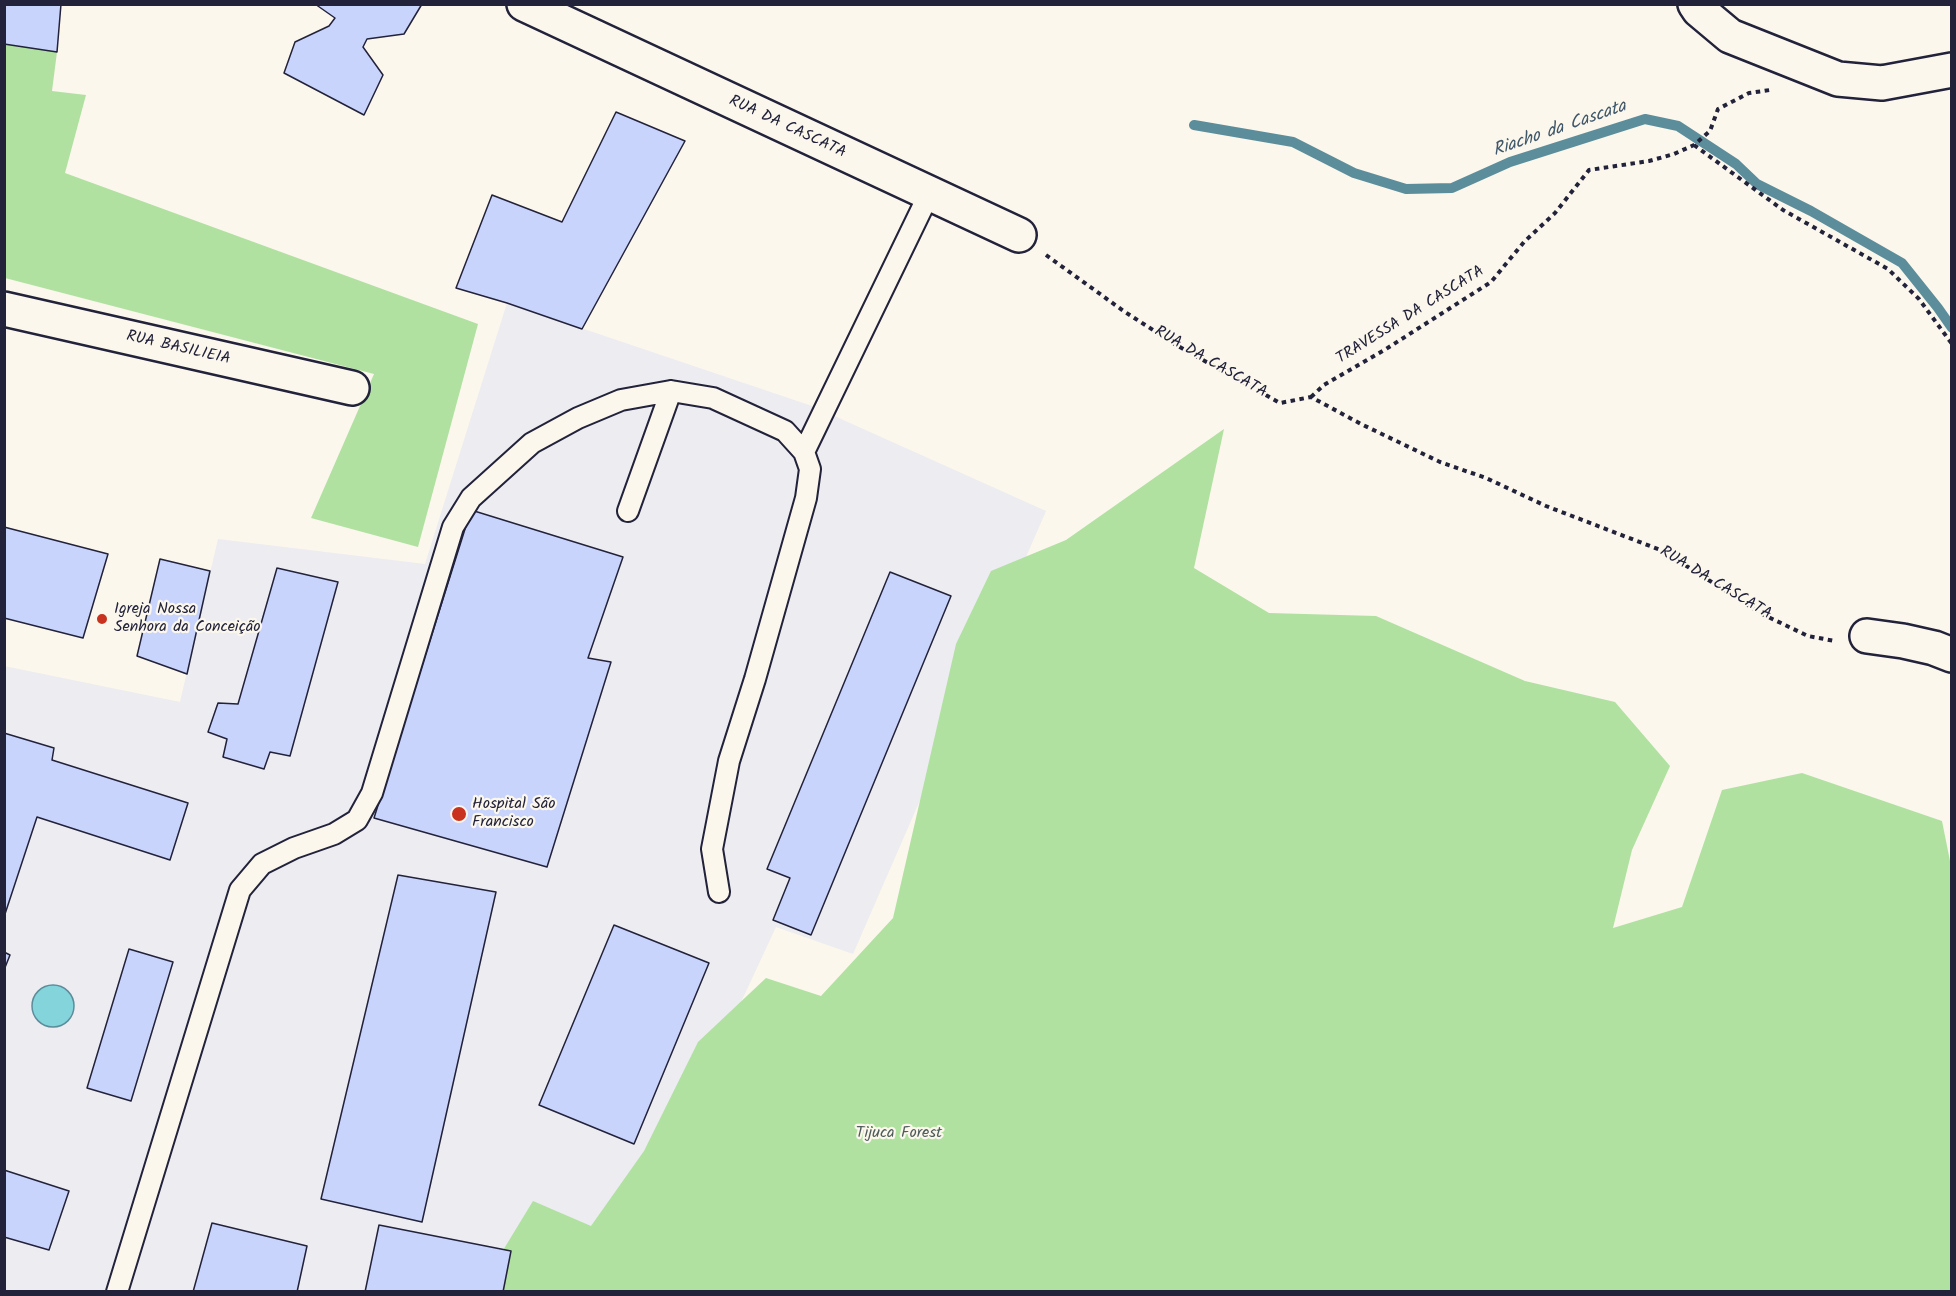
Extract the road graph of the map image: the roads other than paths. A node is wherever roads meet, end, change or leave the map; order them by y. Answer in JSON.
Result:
{"nodes":[{"id":1,"x":524,"y":4,"type":"edge"},
{"id":2,"x":1695,"y":4,"type":"edge"},
{"id":3,"x":1952,"y":70,"type":"edge"},
{"id":4,"x":929,"y":194,"type":"junction"},
{"id":5,"x":1019,"y":235,"type":"road end"},
{"id":6,"x":4,"y":309,"type":"edge"},
{"id":7,"x":352,"y":388,"type":"dead end"},
{"id":8,"x":671,"y":391,"type":"junction"},
{"id":9,"x":804,"y":452,"type":"junction"},
{"id":10,"x":628,"y":511,"type":"dead end"},
{"id":11,"x":1867,"y":636,"type":"road end"},
{"id":12,"x":1952,"y":655,"type":"edge"},
{"id":13,"x":719,"y":892,"type":"dead end"},
{"id":14,"x":117,"y":1292,"type":"edge"}],
"edges":[{"from":1,"to":4,"type":"street","name":"RUA DA CASCATA"},
{"from":2,"to":3,"type":"street"},
{"from":4,"to":5,"type":"street","name":"RUA DA CASCATA"},
{"from":4,"to":9,"type":"lane"},
{"from":6,"to":7,"type":"street","name":"RUA BASILIEIA"},
{"from":8,"to":9,"type":"lane"},
{"from":8,"to":10,"type":"lane"},
{"from":8,"to":14,"type":"lane"},
{"from":9,"to":13,"type":"lane"},
{"from":11,"to":12,"type":"street"}]}
